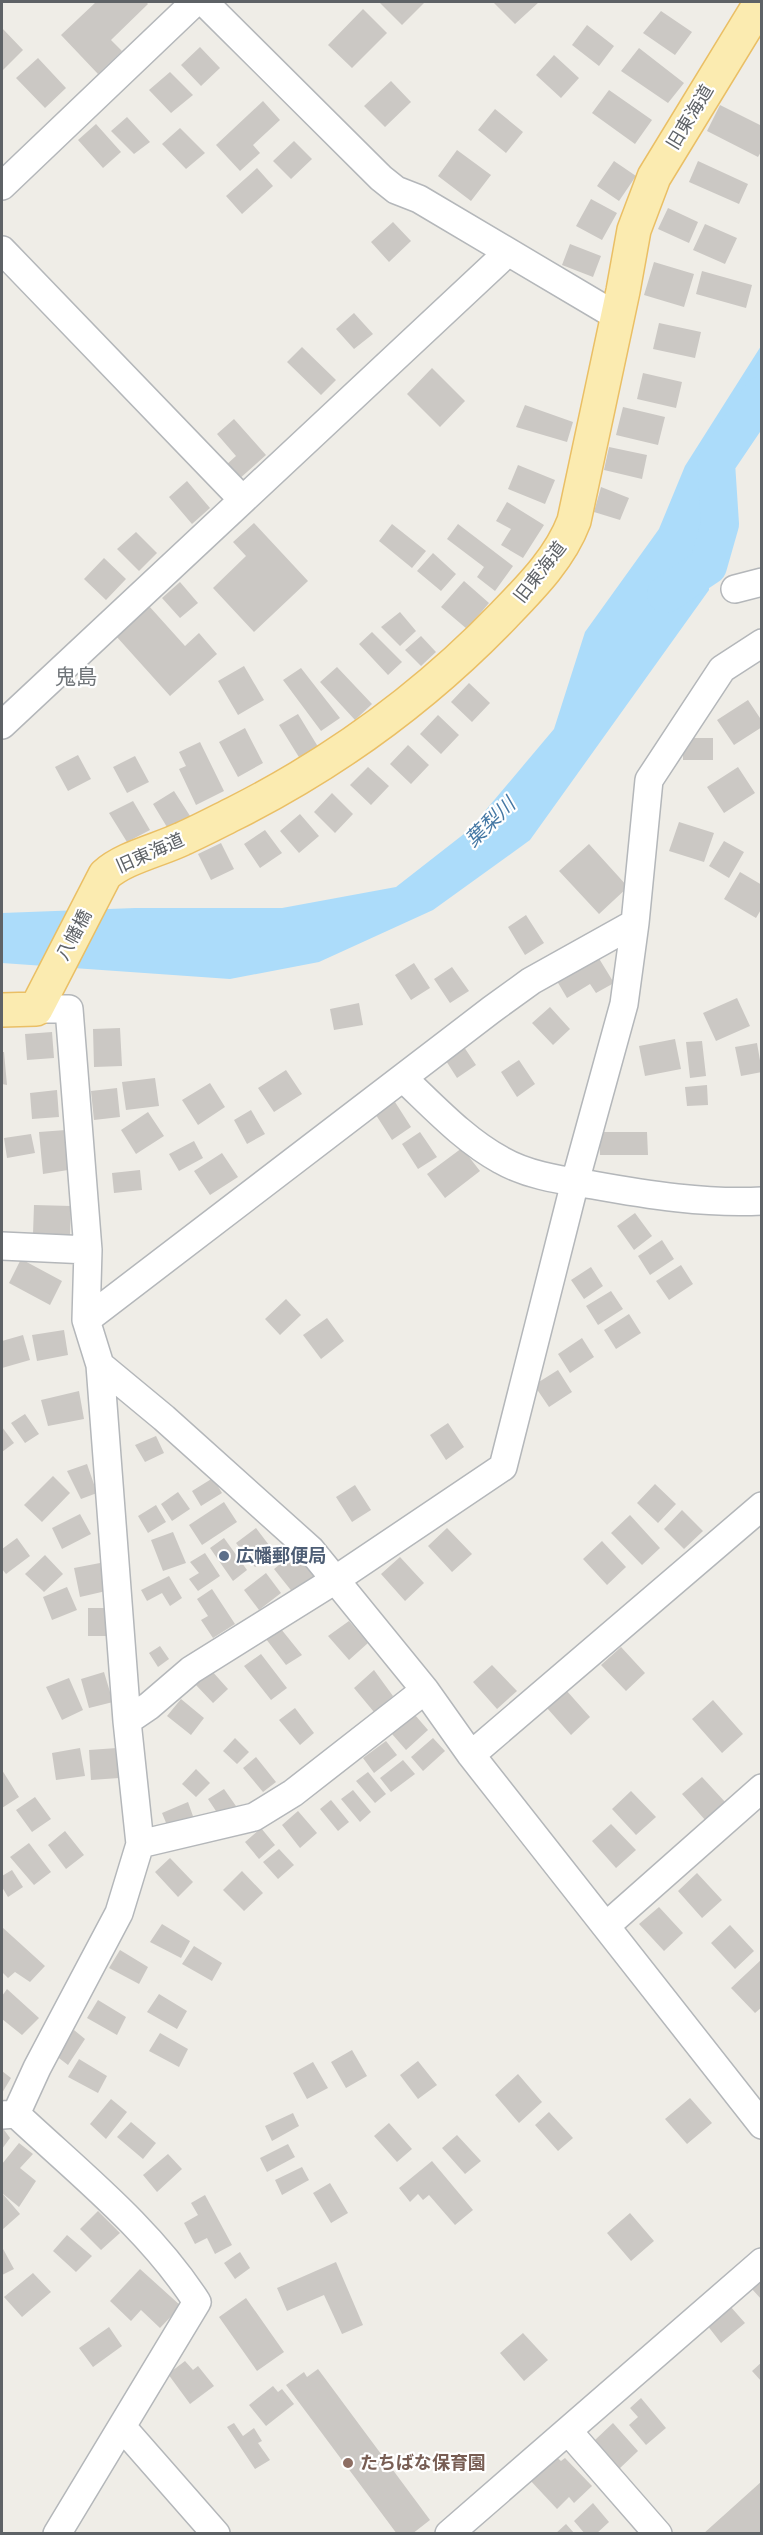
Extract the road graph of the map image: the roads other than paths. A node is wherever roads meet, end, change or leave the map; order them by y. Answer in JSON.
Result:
{"nodes":[{"id":1,"x":195,"y":2,"type":"edge"},
{"id":2,"x":204,"y":2,"type":"edge"},
{"id":3,"x":761,"y":2,"type":"edge"},
{"id":4,"x":2,"y":186,"type":"edge"},
{"id":5,"x":2,"y":250,"type":"edge"},
{"id":6,"x":507,"y":253,"type":"junction"},
{"id":7,"x":618,"y":317,"type":"junction"},
{"id":8,"x":242,"y":500,"type":"junction"},
{"id":9,"x":762,"y":582,"type":"edge"},
{"id":10,"x":735,"y":589,"type":"dead end"},
{"id":11,"x":762,"y":644,"type":"edge"},
{"id":12,"x":2,"y":725,"type":"edge"},
{"id":13,"x":99,"y":887,"type":"joint"},
{"id":14,"x":635,"y":922,"type":"junction"},
{"id":15,"x":42,"y":996,"type":"junction"},
{"id":16,"x":2,"y":1010,"type":"edge"},
{"id":17,"x":403,"y":1078,"type":"junction"},
{"id":18,"x":575,"y":1182,"type":"junction"},
{"id":19,"x":762,"y":1201,"type":"edge"},
{"id":20,"x":2,"y":1246,"type":"edge"},
{"id":21,"x":88,"y":1250,"type":"junction"},
{"id":22,"x":86,"y":1320,"type":"junction"},
{"id":23,"x":100,"y":1365,"type":"junction"},
{"id":24,"x":762,"y":1506,"type":"edge"},
{"id":25,"x":335,"y":1580,"type":"junction"},
{"id":26,"x":425,"y":1690,"type":"junction"},
{"id":27,"x":127,"y":1720,"type":"junction"},
{"id":28,"x":471,"y":1755,"type":"junction"},
{"id":29,"x":762,"y":1788,"type":"edge"},
{"id":30,"x":140,"y":1844,"type":"junction"},
{"id":31,"x":606,"y":1926,"type":"junction"},
{"id":32,"x":8,"y":2114,"type":"edge"},
{"id":33,"x":762,"y":2125,"type":"edge"},
{"id":34,"x":762,"y":2262,"type":"edge"},
{"id":35,"x":123,"y":2428,"type":"junction"},
{"id":36,"x":568,"y":2431,"type":"junction"},
{"id":37,"x":57,"y":2534,"type":"edge"},
{"id":38,"x":216,"y":2534,"type":"edge"},
{"id":39,"x":449,"y":2534,"type":"edge"},
{"id":40,"x":658,"y":2534,"type":"edge"}],
"edges":[{"from":1,"to":4,"type":"street"},
{"from":2,"to":6,"type":"street"},
{"from":3,"to":7,"type":"main road","name":"旧東海道"},
{"from":5,"to":8,"type":"street"},
{"from":6,"to":7,"type":"street"},
{"from":6,"to":8,"type":"street"},
{"from":7,"to":13,"type":"main road","name":"旧東海道"},
{"from":8,"to":12,"type":"street"},
{"from":9,"to":10,"type":"street"},
{"from":11,"to":14,"type":"street"},
{"from":13,"to":15,"type":"main road","name":"八幡橋"},
{"from":14,"to":17,"type":"street"},
{"from":14,"to":18,"type":"street"},
{"from":15,"to":16,"type":"main road"},
{"from":15,"to":21,"type":"street"},
{"from":17,"to":18,"type":"street"},
{"from":17,"to":22,"type":"street"},
{"from":18,"to":19,"type":"street"},
{"from":18,"to":25,"type":"street"},
{"from":20,"to":21,"type":"street"},
{"from":21,"to":22,"type":"street"},
{"from":22,"to":23,"type":"street"},
{"from":23,"to":25,"type":"street"},
{"from":23,"to":27,"type":"street"},
{"from":24,"to":28,"type":"street"},
{"from":25,"to":26,"type":"street"},
{"from":25,"to":27,"type":"street"},
{"from":26,"to":28,"type":"street"},
{"from":26,"to":30,"type":"street"},
{"from":27,"to":30,"type":"street"},
{"from":28,"to":31,"type":"street"},
{"from":29,"to":31,"type":"street"},
{"from":30,"to":32,"type":"street"},
{"from":31,"to":33,"type":"street"},
{"from":32,"to":35,"type":"street"},
{"from":34,"to":36,"type":"street"},
{"from":35,"to":37,"type":"street"},
{"from":35,"to":38,"type":"street"},
{"from":36,"to":39,"type":"street"},
{"from":36,"to":40,"type":"street"}]}
